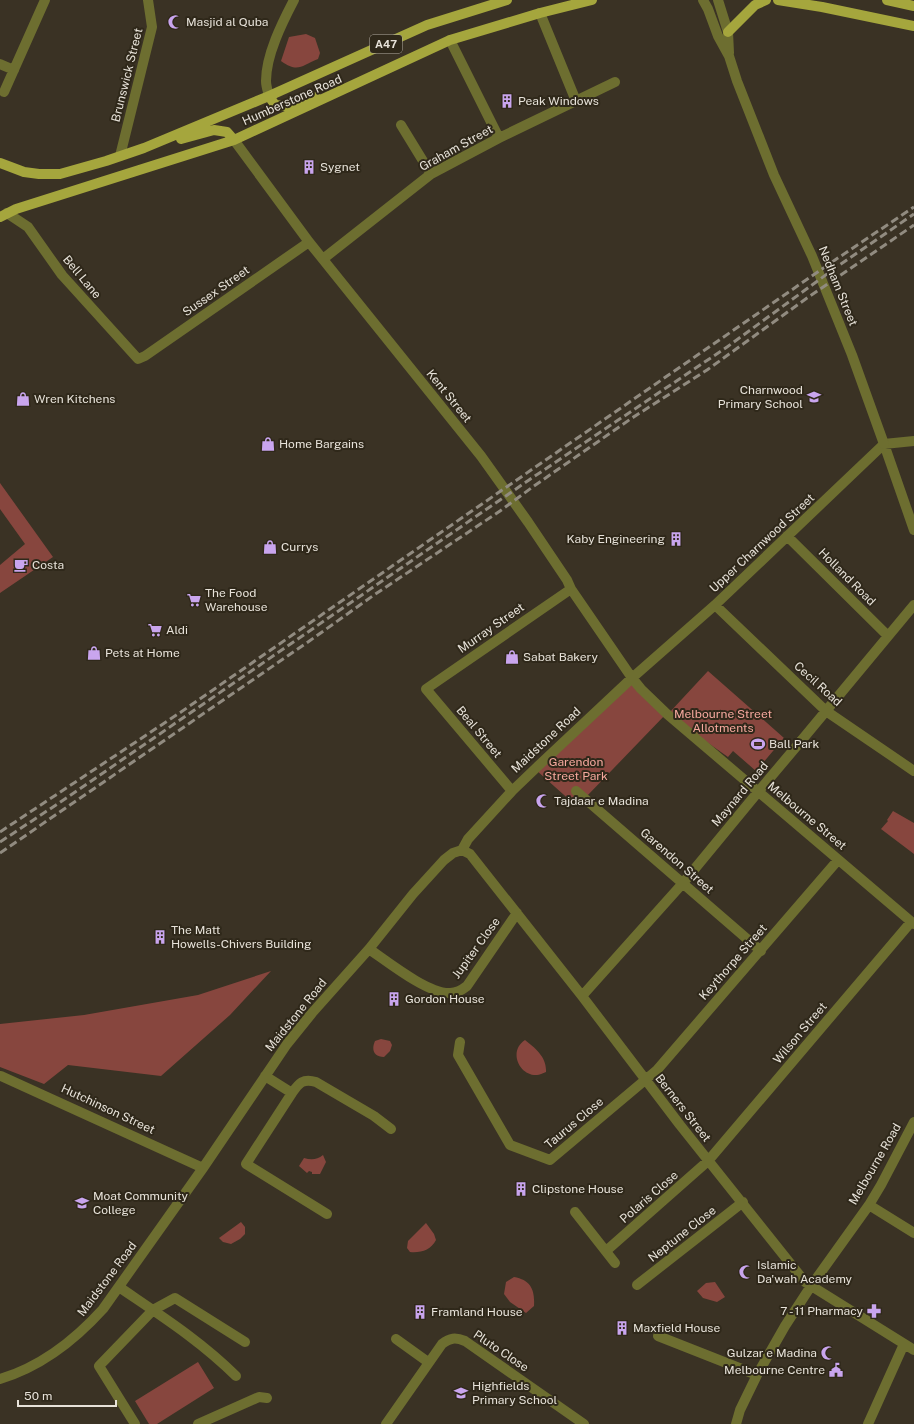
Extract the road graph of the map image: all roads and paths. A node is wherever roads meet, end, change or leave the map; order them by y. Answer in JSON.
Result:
{"nodes":[{"id":1,"x":45,"y":0,"type":"edge"},
{"id":2,"x":140,"y":0,"type":"edge"},
{"id":3,"x":145,"y":0,"type":"edge"},
{"id":4,"x":148,"y":0,"type":"edge"},
{"id":5,"x":294,"y":0,"type":"edge"},
{"id":6,"x":507,"y":0,"type":"edge"},
{"id":7,"x":592,"y":0,"type":"edge"},
{"id":8,"x":703,"y":0,"type":"edge"},
{"id":9,"x":718,"y":0,"type":"edge"},
{"id":10,"x":766,"y":0,"type":"edge"},
{"id":11,"x":778,"y":0,"type":"edge"},
{"id":12,"x":887,"y":0,"type":"edge"},
{"id":13,"x":914,"y":6,"type":"edge"},
{"id":14,"x":540,"y":12,"type":"junction"},
{"id":15,"x":914,"y":26,"type":"edge"},
{"id":16,"x":728,"y":32,"type":"junction"},
{"id":17,"x":450,"y":40,"type":"junction"},
{"id":18,"x":729,"y":56,"type":"junction"},
{"id":19,"x":0,"y":64,"type":"edge"},
{"id":20,"x":14,"y":70,"type":"junction"},
{"id":21,"x":615,"y":82,"type":"dead end"},
{"id":22,"x":352,"y":87,"type":"junction"},
{"id":23,"x":4,"y":92,"type":"dead end"},
{"id":24,"x":269,"y":96,"type":"junction"},
{"id":25,"x":576,"y":101,"type":"junction"},
{"id":26,"x":401,"y":125,"type":"dead end"},
{"id":27,"x":499,"y":138,"type":"junction"},
{"id":28,"x":234,"y":140,"type":"junction"},
{"id":29,"x":144,"y":148,"type":"junction"},
{"id":30,"x":120,"y":156,"type":"junction"},
{"id":31,"x":0,"y":163,"type":"edge"},
{"id":32,"x":431,"y":174,"type":"junction"},
{"id":33,"x":4,"y":215,"type":"edge"},
{"id":34,"x":309,"y":242,"type":"junction"},
{"id":35,"x":323,"y":259,"type":"junction"},
{"id":36,"x":138,"y":359,"type":"joint"},
{"id":37,"x":914,"y":441,"type":"edge"},
{"id":38,"x":884,"y":444,"type":"junction"},
{"id":39,"x":914,"y":530,"type":"edge"},
{"id":40,"x":787,"y":536,"type":"junction"},
{"id":41,"x":571,"y":589,"type":"junction"},
{"id":42,"x":715,"y":605,"type":"junction"},
{"id":43,"x":914,"y":605,"type":"edge"},
{"id":44,"x":888,"y":636,"type":"junction"},
{"id":45,"x":632,"y":678,"type":"junction"},
{"id":46,"x":426,"y":690,"type":"joint"},
{"id":47,"x":826,"y":711,"type":"junction"},
{"id":48,"x":914,"y":771,"type":"edge"},
{"id":49,"x":512,"y":791,"type":"junction"},
{"id":50,"x":576,"y":791,"type":"dead end"},
{"id":51,"x":758,"y":792,"type":"junction"},
{"id":52,"x":462,"y":850,"type":"junction"},
{"id":53,"x":838,"y":860,"type":"junction"},
{"id":54,"x":683,"y":883,"type":"junction"},
{"id":55,"x":517,"y":913,"type":"junction"},
{"id":56,"x":913,"y":923,"type":"edge"},
{"id":57,"x":369,"y":949,"type":"junction"},
{"id":58,"x":761,"y":951,"type":"junction"},
{"id":59,"x":582,"y":996,"type":"junction"},
{"id":60,"x":460,"y":1042,"type":"dead end"},
{"id":61,"x":1,"y":1076,"type":"dead end"},
{"id":62,"x":265,"y":1076,"type":"junction"},
{"id":63,"x":645,"y":1079,"type":"junction"},
{"id":64,"x":292,"y":1093,"type":"junction"},
{"id":65,"x":914,"y":1122,"type":"edge"},
{"id":66,"x":391,"y":1129,"type":"dead end"},
{"id":67,"x":708,"y":1161,"type":"junction"},
{"id":68,"x":203,"y":1168,"type":"junction"},
{"id":69,"x":743,"y":1202,"type":"junction"},
{"id":70,"x":869,"y":1205,"type":"junction"},
{"id":71,"x":575,"y":1212,"type":"dead end"},
{"id":72,"x":327,"y":1214,"type":"dead end"},
{"id":73,"x":914,"y":1232,"type":"edge"},
{"id":74,"x":606,"y":1251,"type":"junction"},
{"id":75,"x":615,"y":1263,"type":"dead end"},
{"id":76,"x":637,"y":1285,"type":"dead end"},
{"id":77,"x":811,"y":1286,"type":"junction"},
{"id":78,"x":119,"y":1288,"type":"junction"},
{"id":79,"x":153,"y":1310,"type":"junction"},
{"id":80,"x":658,"y":1336,"type":"dead end"},
{"id":81,"x":396,"y":1339,"type":"dead end"},
{"id":82,"x":245,"y":1342,"type":"dead end"},
{"id":83,"x":904,"y":1344,"type":"junction"},
{"id":84,"x":914,"y":1350,"type":"edge"},
{"id":85,"x":428,"y":1362,"type":"junction"},
{"id":86,"x":757,"y":1375,"type":"junction"},
{"id":87,"x":236,"y":1376,"type":"dead end"},
{"id":88,"x":0,"y":1379,"type":"edge"},
{"id":89,"x":267,"y":1398,"type":"dead end"},
{"id":90,"x":135,"y":1424,"type":"edge"},
{"id":91,"x":198,"y":1424,"type":"edge"},
{"id":92,"x":386,"y":1424,"type":"edge"},
{"id":93,"x":584,"y":1424,"type":"edge"},
{"id":94,"x":736,"y":1424,"type":"edge"},
{"id":95,"x":868,"y":1424,"type":"edge"}],
"edges":[{"from":1,"to":20,"type":"street"},
{"from":2,"to":3,"type":"street"},
{"from":4,"to":30,"type":"street","name":"Brunswick Street"},
{"from":5,"to":24,"type":"street"},
{"from":6,"to":24,"type":"main road","name":"Humberstone Road","number":"A47"},
{"from":7,"to":14,"type":"main road","name":"Humberstone Road","number":"A47"},
{"from":8,"to":18,"type":"street","name":"Nedham Street"},
{"from":9,"to":16,"type":"street","name":"Nedham Street"},
{"from":10,"to":16,"type":"main road"},
{"from":11,"to":15,"type":"main road"},
{"from":12,"to":13,"type":"main road"},
{"from":14,"to":17,"type":"main road","name":"Humberstone Road","number":"A47"},
{"from":14,"to":25,"type":"street"},
{"from":16,"to":18,"type":"street","name":"Nedham Street"},
{"from":17,"to":22,"type":"main road","name":"Humberstone Road","number":"A47"},
{"from":17,"to":27,"type":"street"},
{"from":18,"to":38,"type":"street","name":"Nedham Street"},
{"from":19,"to":20,"type":"street"},
{"from":20,"to":23,"type":"street"},
{"from":21,"to":25,"type":"street","name":"Graham Street"},
{"from":22,"to":24,"type":"main road","number":"A47"},
{"from":22,"to":28,"type":"main road","name":"Humberstone Road","number":"A47"},
{"from":24,"to":29,"type":"main road","name":"Humberstone Road","number":"A47"},
{"from":25,"to":27,"type":"street","name":"Graham Street"},
{"from":26,"to":32,"type":"street"},
{"from":27,"to":32,"type":"street","name":"Graham Street"},
{"from":28,"to":29,"type":"main road","number":"A47"},
{"from":28,"to":33,"type":"main road","name":"Humberstone Road","number":"A47"},
{"from":28,"to":34,"type":"street","name":"Kent Street"},
{"from":29,"to":30,"type":"main road","name":"Humberstone Road","number":"A47"},
{"from":30,"to":31,"type":"main road","name":"Humberstone Road","number":"A47"},
{"from":32,"to":35,"type":"street","name":"Graham Street"},
{"from":33,"to":36,"type":"street","name":"Bell Lane"},
{"from":34,"to":35,"type":"street","name":"Kent Street"},
{"from":34,"to":36,"type":"street","name":"Sussex Street"},
{"from":35,"to":41,"type":"street","name":"Kent Street"},
{"from":37,"to":38,"type":"street"},
{"from":38,"to":39,"type":"street","name":"Nedham Street"},
{"from":38,"to":40,"type":"street","name":"Upper Charnwood Street"},
{"from":40,"to":42,"type":"street","name":"Upper Charnwood Street"},
{"from":40,"to":44,"type":"street","name":"Holland Road"},
{"from":41,"to":45,"type":"street","name":"Kent Street"},
{"from":41,"to":46,"type":"street","name":"Murray Street"},
{"from":42,"to":45,"type":"street","name":"Upper Charnwood Street"},
{"from":42,"to":47,"type":"street","name":"Cecil Road"},
{"from":43,"to":44,"type":"street","name":"Maynard Road"},
{"from":44,"to":47,"type":"street","name":"Maynard Road"},
{"from":45,"to":49,"type":"street","name":"Maidstone Road"},
{"from":45,"to":51,"type":"street","name":"Melbourne Street"},
{"from":46,"to":49,"type":"street","name":"Beal Street"},
{"from":47,"to":48,"type":"street","name":"Cecil Road"},
{"from":47,"to":51,"type":"street","name":"Maynard Road"},
{"from":49,"to":52,"type":"street","name":"Maidstone Road"},
{"from":50,"to":54,"type":"street","name":"Garendon Street"},
{"from":51,"to":53,"type":"street","name":"Melbourne Street"},
{"from":51,"to":54,"type":"street","name":"Maynard Road"},
{"from":52,"to":55,"type":"street","name":"Berners Street"},
{"from":52,"to":57,"type":"street","name":"Maidstone Road"},
{"from":53,"to":56,"type":"street","name":"Melbourne Street"},
{"from":53,"to":58,"type":"street","name":"Keythorpe Street"},
{"from":54,"to":58,"type":"street","name":"Garendon Street"},
{"from":54,"to":59,"type":"street","name":"Maynard Road"},
{"from":55,"to":57,"type":"street","name":"Jupiter Close"},
{"from":55,"to":59,"type":"street","name":"Berners Street"},
{"from":56,"to":67,"type":"street","name":"Wilson Street"},
{"from":57,"to":62,"type":"street","name":"Maidstone Road"},
{"from":58,"to":63,"type":"street","name":"Keythorpe Street"},
{"from":59,"to":63,"type":"street","name":"Berners Street"},
{"from":60,"to":63,"type":"street","name":"Taurus Close"},
{"from":61,"to":68,"type":"street","name":"Hutchinson Street"},
{"from":62,"to":64,"type":"street"},
{"from":62,"to":68,"type":"street","name":"Maidstone Road"},
{"from":63,"to":67,"type":"street","name":"Berners Street"},
{"from":64,"to":66,"type":"street"},
{"from":64,"to":72,"type":"street"},
{"from":65,"to":70,"type":"street","name":"Melbourne Road"},
{"from":67,"to":69,"type":"street","name":"Berners Street"},
{"from":67,"to":74,"type":"street","name":"Polaris Close"},
{"from":68,"to":78,"type":"street","name":"Maidstone Road"},
{"from":69,"to":76,"type":"street","name":"Neptune Close"},
{"from":69,"to":77,"type":"street","name":"Berners Street"},
{"from":70,"to":73,"type":"street"},
{"from":70,"to":77,"type":"street","name":"Melbourne Road"},
{"from":71,"to":74,"type":"street"},
{"from":74,"to":75,"type":"street"},
{"from":77,"to":83,"type":"street","name":"Berners Street"},
{"from":77,"to":86,"type":"street","name":"Melbourne Road"},
{"from":78,"to":79,"type":"street"},
{"from":78,"to":88,"type":"street","name":"Maidstone Road"},
{"from":79,"to":82,"type":"street"},
{"from":79,"to":87,"type":"street"},
{"from":79,"to":90,"type":"street"},
{"from":80,"to":86,"type":"street"},
{"from":81,"to":85,"type":"street"},
{"from":83,"to":84,"type":"street","name":"Berners Street"},
{"from":83,"to":95,"type":"street"},
{"from":85,"to":92,"type":"street","name":"Pluto Close"},
{"from":85,"to":93,"type":"street","name":"Pluto Close"},
{"from":86,"to":94,"type":"street","name":"Melbourne Road"},
{"from":89,"to":91,"type":"street"}]}
